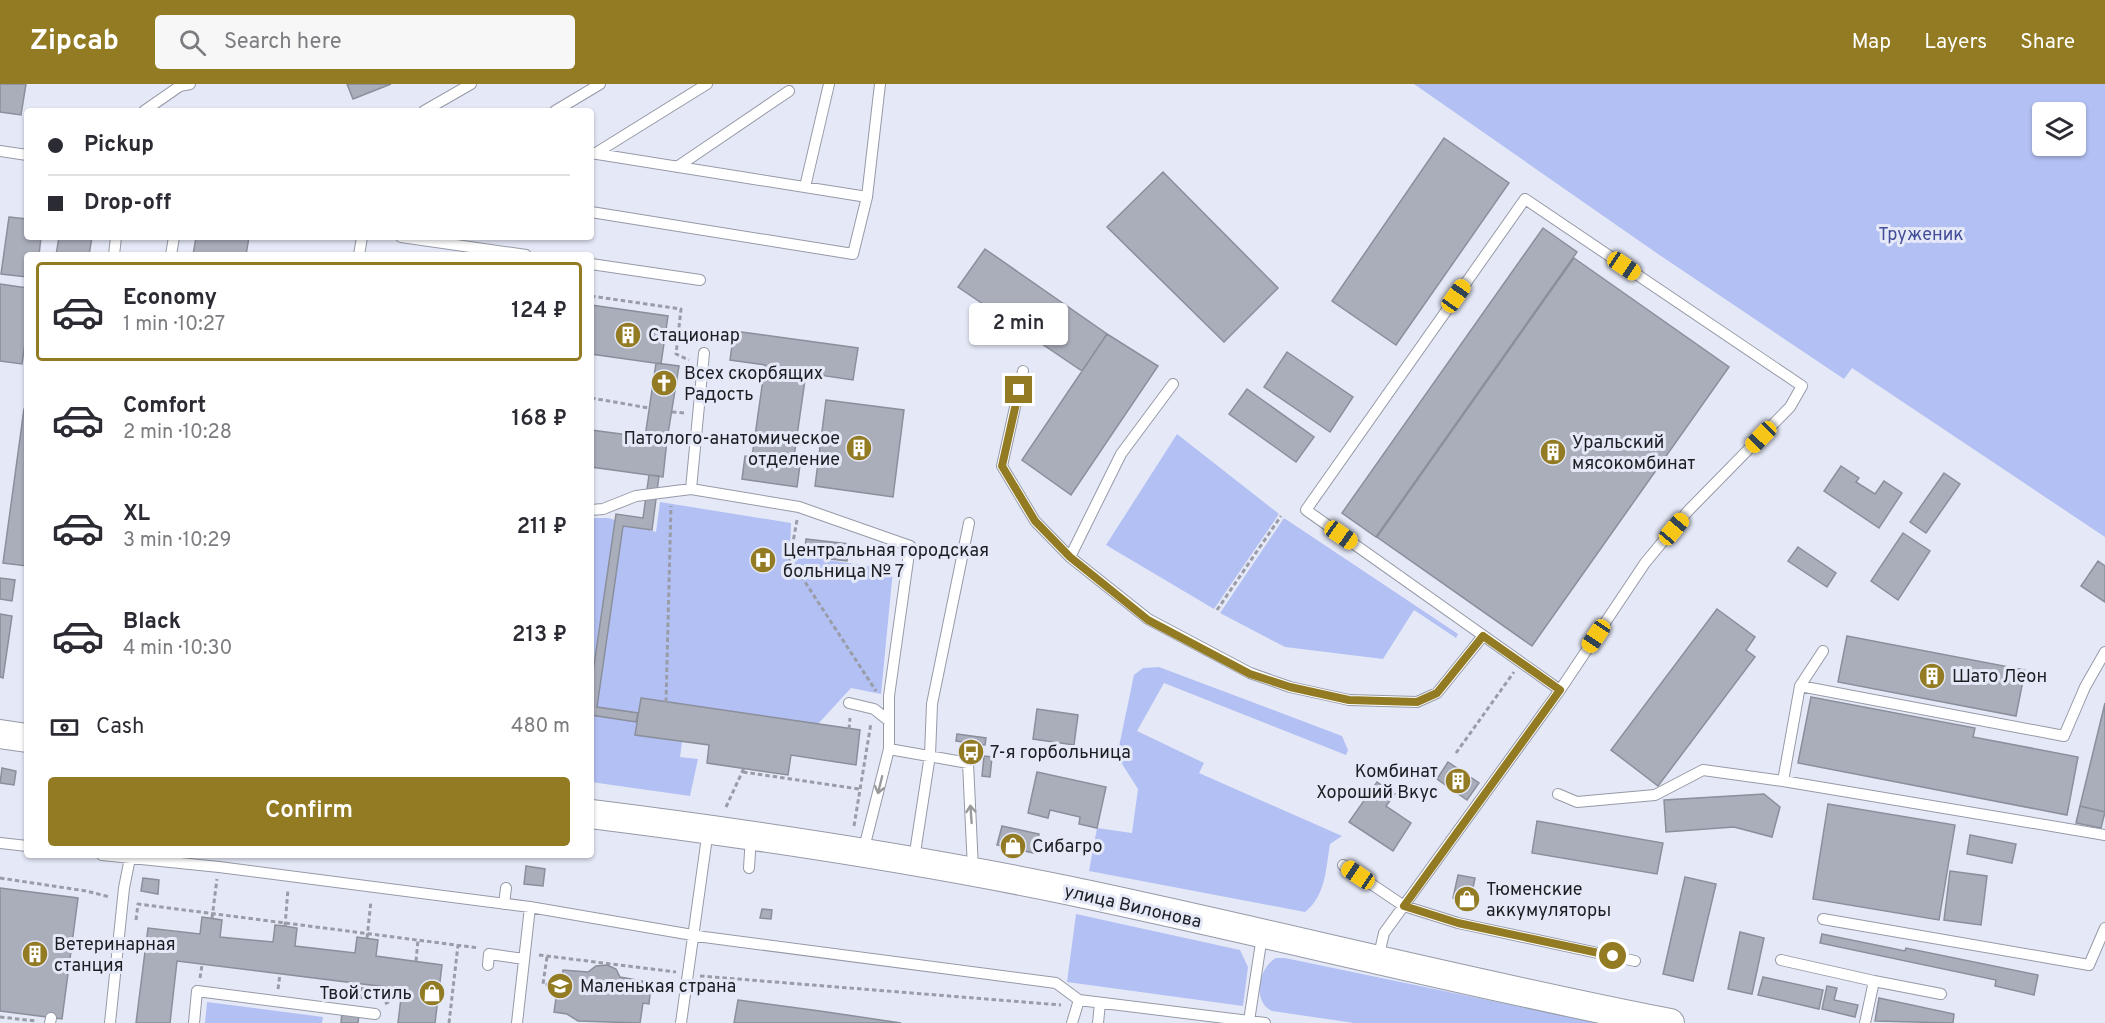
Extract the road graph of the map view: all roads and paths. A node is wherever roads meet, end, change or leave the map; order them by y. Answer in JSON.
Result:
{"nodes":[{"id":1,"x":190,"y":84,"type":"edge"},
{"id":2,"x":471,"y":84,"type":"edge"},
{"id":3,"x":600,"y":84,"type":"edge"},
{"id":4,"x":707,"y":84,"type":"edge"},
{"id":5,"x":829,"y":84,"type":"edge"},
{"id":6,"x":880,"y":84,"type":"edge"},
{"id":7,"x":789,"y":91,"type":"dead end"},
{"id":8,"x":148,"y":108,"type":"edge"},
{"id":9,"x":429,"y":108,"type":"edge"},
{"id":10,"x":560,"y":108,"type":"edge"},
{"id":11,"x":0,"y":151,"type":"edge"},
{"id":12,"x":594,"y":152,"type":"edge"},
{"id":13,"x":594,"y":153,"type":"edge"},
{"id":14,"x":24,"y":155,"type":"edge"},
{"id":15,"x":677,"y":166,"type":"junction"},
{"id":16,"x":805,"y":187,"type":"junction"},
{"id":17,"x":867,"y":197,"type":"junction"},
{"id":18,"x":594,"y":212,"type":"edge"},
{"id":19,"x":422,"y":240,"type":"edge"},
{"id":20,"x":505,"y":252,"type":"edge"},
{"id":21,"x":594,"y":264,"type":"edge"},
{"id":22,"x":700,"y":280,"type":"dead end"},
{"id":23,"x":594,"y":296,"type":"edge"},
{"id":24,"x":704,"y":353,"type":"dead end"},
{"id":25,"x":701,"y":366,"type":"junction"},
{"id":26,"x":1023,"y":371,"type":"dead end"},
{"id":27,"x":1173,"y":384,"type":"dead end"},
{"id":28,"x":594,"y":399,"type":"edge"},
{"id":29,"x":649,"y":408,"type":"dead end"},
{"id":30,"x":691,"y":489,"type":"junction"},
{"id":31,"x":672,"y":491,"type":"junction"},
{"id":32,"x":799,"y":507,"type":"junction"},
{"id":33,"x":594,"y":510,"type":"edge"},
{"id":34,"x":1281,"y":516,"type":"dead end"},
{"id":35,"x":969,"y":523,"type":"dead end"},
{"id":36,"x":1070,"y":557,"type":"junction"},
{"id":37,"x":1217,"y":610,"type":"dead end"},
{"id":38,"x":1483,"y":636,"type":"junction"},
{"id":39,"x":1823,"y":651,"type":"dead end"},
{"id":40,"x":2105,"y":652,"type":"edge"},
{"id":41,"x":1521,"y":662,"type":"junction"},
{"id":42,"x":1800,"y":686,"type":"junction"},
{"id":43,"x":1560,"y":690,"type":"junction"},
{"id":44,"x":666,"y":702,"type":"dead end"},
{"id":45,"x":849,"y":703,"type":"dead end"},
{"id":46,"x":844,"y":715,"type":"dead end"},
{"id":47,"x":872,"y":718,"type":"dead end"},
{"id":48,"x":888,"y":720,"type":"junction"},
{"id":49,"x":849,"y":729,"type":"dead end"},
{"id":50,"x":0,"y":734,"type":"edge"},
{"id":51,"x":24,"y":738,"type":"edge"},
{"id":52,"x":889,"y":749,"type":"junction"},
{"id":53,"x":1456,"y":753,"type":"dead end"},
{"id":54,"x":930,"y":755,"type":"junction"},
{"id":55,"x":1783,"y":781,"type":"junction"},
{"id":56,"x":859,"y":789,"type":"junction"},
{"id":57,"x":1558,"y":794,"type":"dead end"},
{"id":58,"x":726,"y":807,"type":"dead end"},
{"id":59,"x":594,"y":814,"type":"edge"},
{"id":60,"x":708,"y":829,"type":"junction"},
{"id":61,"x":2105,"y":835,"type":"edge"},
{"id":62,"x":751,"y":836,"type":"junction"},
{"id":63,"x":858,"y":841,"type":"junction"},
{"id":64,"x":0,"y":843,"type":"edge"},
{"id":65,"x":24,"y":846,"type":"edge"},
{"id":66,"x":130,"y":858,"type":"joint"},
{"id":67,"x":914,"y":862,"type":"junction"},
{"id":68,"x":1343,"y":865,"type":"dead end"},
{"id":69,"x":219,"y":867,"type":"junction"},
{"id":70,"x":749,"y":868,"type":"dead end"},
{"id":71,"x":973,"y":873,"type":"junction"},
{"id":72,"x":290,"y":877,"type":"junction"},
{"id":73,"x":0,"y":878,"type":"edge"},
{"id":74,"x":372,"y":886,"type":"junction"},
{"id":75,"x":506,"y":888,"type":"dead end"},
{"id":76,"x":86,"y":891,"type":"dead end"},
{"id":77,"x":504,"y":904,"type":"junction"},
{"id":78,"x":1404,"y":906,"type":"junction"},
{"id":79,"x":530,"y":907,"type":"junction"},
{"id":80,"x":212,"y":916,"type":"junction"},
{"id":81,"x":1823,"y":919,"type":"dead end"},
{"id":82,"x":285,"y":924,"type":"junction"},
{"id":83,"x":135,"y":928,"type":"dead end"},
{"id":84,"x":2105,"y":928,"type":"edge"},
{"id":85,"x":693,"y":934,"type":"junction"},
{"id":86,"x":1262,"y":935,"type":"junction"},
{"id":87,"x":368,"y":936,"type":"junction"},
{"id":88,"x":418,"y":940,"type":"junction"},
{"id":89,"x":458,"y":945,"type":"junction"},
{"id":90,"x":490,"y":949,"type":"dead end"},
{"id":91,"x":525,"y":956,"type":"junction"},
{"id":92,"x":547,"y":956,"type":"junction"},
{"id":93,"x":1781,"y":960,"type":"dead end"},
{"id":94,"x":416,"y":961,"type":"dead end"},
{"id":95,"x":1378,"y":961,"type":"junction"},
{"id":96,"x":1635,"y":961,"type":"dead end"},
{"id":97,"x":496,"y":962,"type":"dead end"},
{"id":98,"x":202,"y":964,"type":"dead end"},
{"id":99,"x":280,"y":974,"type":"dead end"},
{"id":100,"x":686,"y":974,"type":"junction"},
{"id":101,"x":200,"y":980,"type":"dead end"},
{"id":102,"x":1874,"y":981,"type":"junction"},
{"id":103,"x":363,"y":984,"type":"dead end"},
{"id":104,"x":552,"y":985,"type":"dead end"},
{"id":105,"x":278,"y":990,"type":"dead end"},
{"id":106,"x":402,"y":994,"type":"dead end"},
{"id":107,"x":1941,"y":994,"type":"dead end"},
{"id":108,"x":361,"y":1001,"type":"dead end"},
{"id":109,"x":1100,"y":1003,"type":"junction"},
{"id":110,"x":385,"y":1004,"type":"dead end"},
{"id":111,"x":1053,"y":1004,"type":"dead end"},
{"id":112,"x":1079,"y":1004,"type":"junction"},
{"id":113,"x":375,"y":1014,"type":"dead end"},
{"id":114,"x":0,"y":1017,"type":"edge"},
{"id":115,"x":1628,"y":1019,"type":"edge"},
{"id":116,"x":49,"y":1021,"type":"edge"},
{"id":117,"x":1249,"y":1022,"type":"edge"},
{"id":118,"x":110,"y":1023,"type":"edge"},
{"id":119,"x":194,"y":1023,"type":"edge"},
{"id":120,"x":448,"y":1023,"type":"edge"},
{"id":121,"x":517,"y":1023,"type":"edge"},
{"id":122,"x":681,"y":1023,"type":"edge"},
{"id":123,"x":1071,"y":1023,"type":"edge"},
{"id":124,"x":1080,"y":1023,"type":"edge"},
{"id":125,"x":1098,"y":1023,"type":"edge"},
{"id":126,"x":1264,"y":1023,"type":"edge"},
{"id":127,"x":1670,"y":1023,"type":"edge"},
{"id":128,"x":1865,"y":1023,"type":"edge"}],
"edges":[{"from":1,"to":8,"type":"lane"},
{"from":2,"to":9,"type":"lane"},
{"from":3,"to":10,"type":"lane"},
{"from":4,"to":12,"type":"lane"},
{"from":5,"to":16,"type":"lane"},
{"from":6,"to":17,"type":"lane"},
{"from":7,"to":15,"type":"lane"},
{"from":11,"to":14,"type":"lane"},
{"from":13,"to":15,"type":"lane"},
{"from":15,"to":16,"type":"lane"},
{"from":16,"to":17,"type":"lane"},
{"from":17,"to":18,"type":"lane"},
{"from":19,"to":20,"type":"lane"},
{"from":21,"to":22,"type":"lane"},
{"from":23,"to":25,"type":"path"},
{"from":24,"to":25,"type":"lane"},
{"from":25,"to":30,"type":"lane"},
{"from":26,"to":36,"type":"lane"},
{"from":27,"to":36,"type":"lane"},
{"from":28,"to":29,"type":"path"},
{"from":30,"to":31,"type":"lane"},
{"from":30,"to":32,"type":"lane"},
{"from":31,"to":33,"type":"lane"},
{"from":31,"to":44,"type":"path"},
{"from":32,"to":48,"type":"path"},
{"from":32,"to":48,"type":"lane"},
{"from":34,"to":37,"type":"path"},
{"from":35,"to":54,"type":"lane"},
{"from":36,"to":38,"type":"lane"},
{"from":38,"to":41,"type":"lane"},
{"from":38,"to":43,"type":"lane"},
{"from":39,"to":42,"type":"lane"},
{"from":40,"to":42,"type":"lane"},
{"from":41,"to":43,"type":"lane"},
{"from":41,"to":53,"type":"path"},
{"from":42,"to":55,"type":"lane"},
{"from":43,"to":78,"type":"lane"},
{"from":45,"to":48,"type":"lane"},
{"from":46,"to":49,"type":"path"},
{"from":47,"to":56,"type":"path"},
{"from":48,"to":52,"type":"lane"},
{"from":50,"to":51,"type":"street"},
{"from":52,"to":54,"type":"lane"},
{"from":52,"to":63,"type":"lane","one_way":true},
{"from":54,"to":67,"type":"lane"},
{"from":71,"to":54,"type":"lane","one_way":true},
{"from":55,"to":57,"type":"lane"},
{"from":55,"to":61,"type":"lane"},
{"from":56,"to":58,"type":"path"},
{"from":56,"to":63,"type":"path"},
{"from":59,"to":60,"type":"street","name":"улица Вилонова"},
{"from":60,"to":62,"type":"street","name":"улица Вилонова"},
{"from":60,"to":85,"type":"lane"},
{"from":62,"to":63,"type":"street","name":"улица Вилонова"},
{"from":62,"to":70,"type":"lane"},
{"from":63,"to":67,"type":"street","name":"улица Вилонова"},
{"from":64,"to":65,"type":"lane"},
{"from":66,"to":69,"type":"lane"},
{"from":66,"to":118,"type":"lane"},
{"from":67,"to":71,"type":"street","name":"улица Вилонова"},
{"from":68,"to":78,"type":"lane"},
{"from":69,"to":72,"type":"lane"},
{"from":69,"to":80,"type":"path"},
{"from":71,"to":86,"type":"street","name":"улица Вилонова"},
{"from":72,"to":74,"type":"lane"},
{"from":72,"to":82,"type":"path"},
{"from":73,"to":76,"type":"path"},
{"from":74,"to":77,"type":"lane"},
{"from":74,"to":87,"type":"path"},
{"from":75,"to":77,"type":"lane"},
{"from":77,"to":79,"type":"lane"},
{"from":78,"to":95,"type":"lane"},
{"from":78,"to":96,"type":"lane"},
{"from":79,"to":85,"type":"lane"},
{"from":79,"to":91,"type":"lane"},
{"from":80,"to":82,"type":"path"},
{"from":80,"to":83,"type":"path"},
{"from":81,"to":84,"type":"lane"},
{"from":82,"to":87,"type":"path"},
{"from":85,"to":100,"type":"lane"},
{"from":85,"to":112,"type":"lane"},
{"from":86,"to":95,"type":"street","name":"улица Вилонова"},
{"from":86,"to":117,"type":"lane"},
{"from":87,"to":88,"type":"path"},
{"from":88,"to":89,"type":"path"},
{"from":88,"to":94,"type":"path"},
{"from":89,"to":90,"type":"path"},
{"from":89,"to":120,"type":"path"},
{"from":91,"to":92,"type":"path"},
{"from":91,"to":97,"type":"lane"},
{"from":91,"to":121,"type":"lane"},
{"from":92,"to":100,"type":"path"},
{"from":92,"to":104,"type":"path"},
{"from":93,"to":102,"type":"lane"},
{"from":95,"to":115,"type":"street","name":"улица Вилонова"},
{"from":98,"to":101,"type":"path"},
{"from":99,"to":105,"type":"path"},
{"from":100,"to":111,"type":"path"},
{"from":100,"to":122,"type":"lane"},
{"from":102,"to":107,"type":"lane"},
{"from":102,"to":128,"type":"lane"},
{"from":103,"to":108,"type":"path"},
{"from":106,"to":110,"type":"path"},
{"from":109,"to":112,"type":"lane"},
{"from":109,"to":117,"type":"lane"},
{"from":109,"to":125,"type":"lane"},
{"from":112,"to":123,"type":"lane"},
{"from":112,"to":124,"type":"lane"},
{"from":113,"to":119,"type":"lane"},
{"from":114,"to":116,"type":"path"},
{"from":115,"to":127,"type":"street","name":"улица Вилонова"},
{"from":117,"to":126,"type":"lane"}]}
